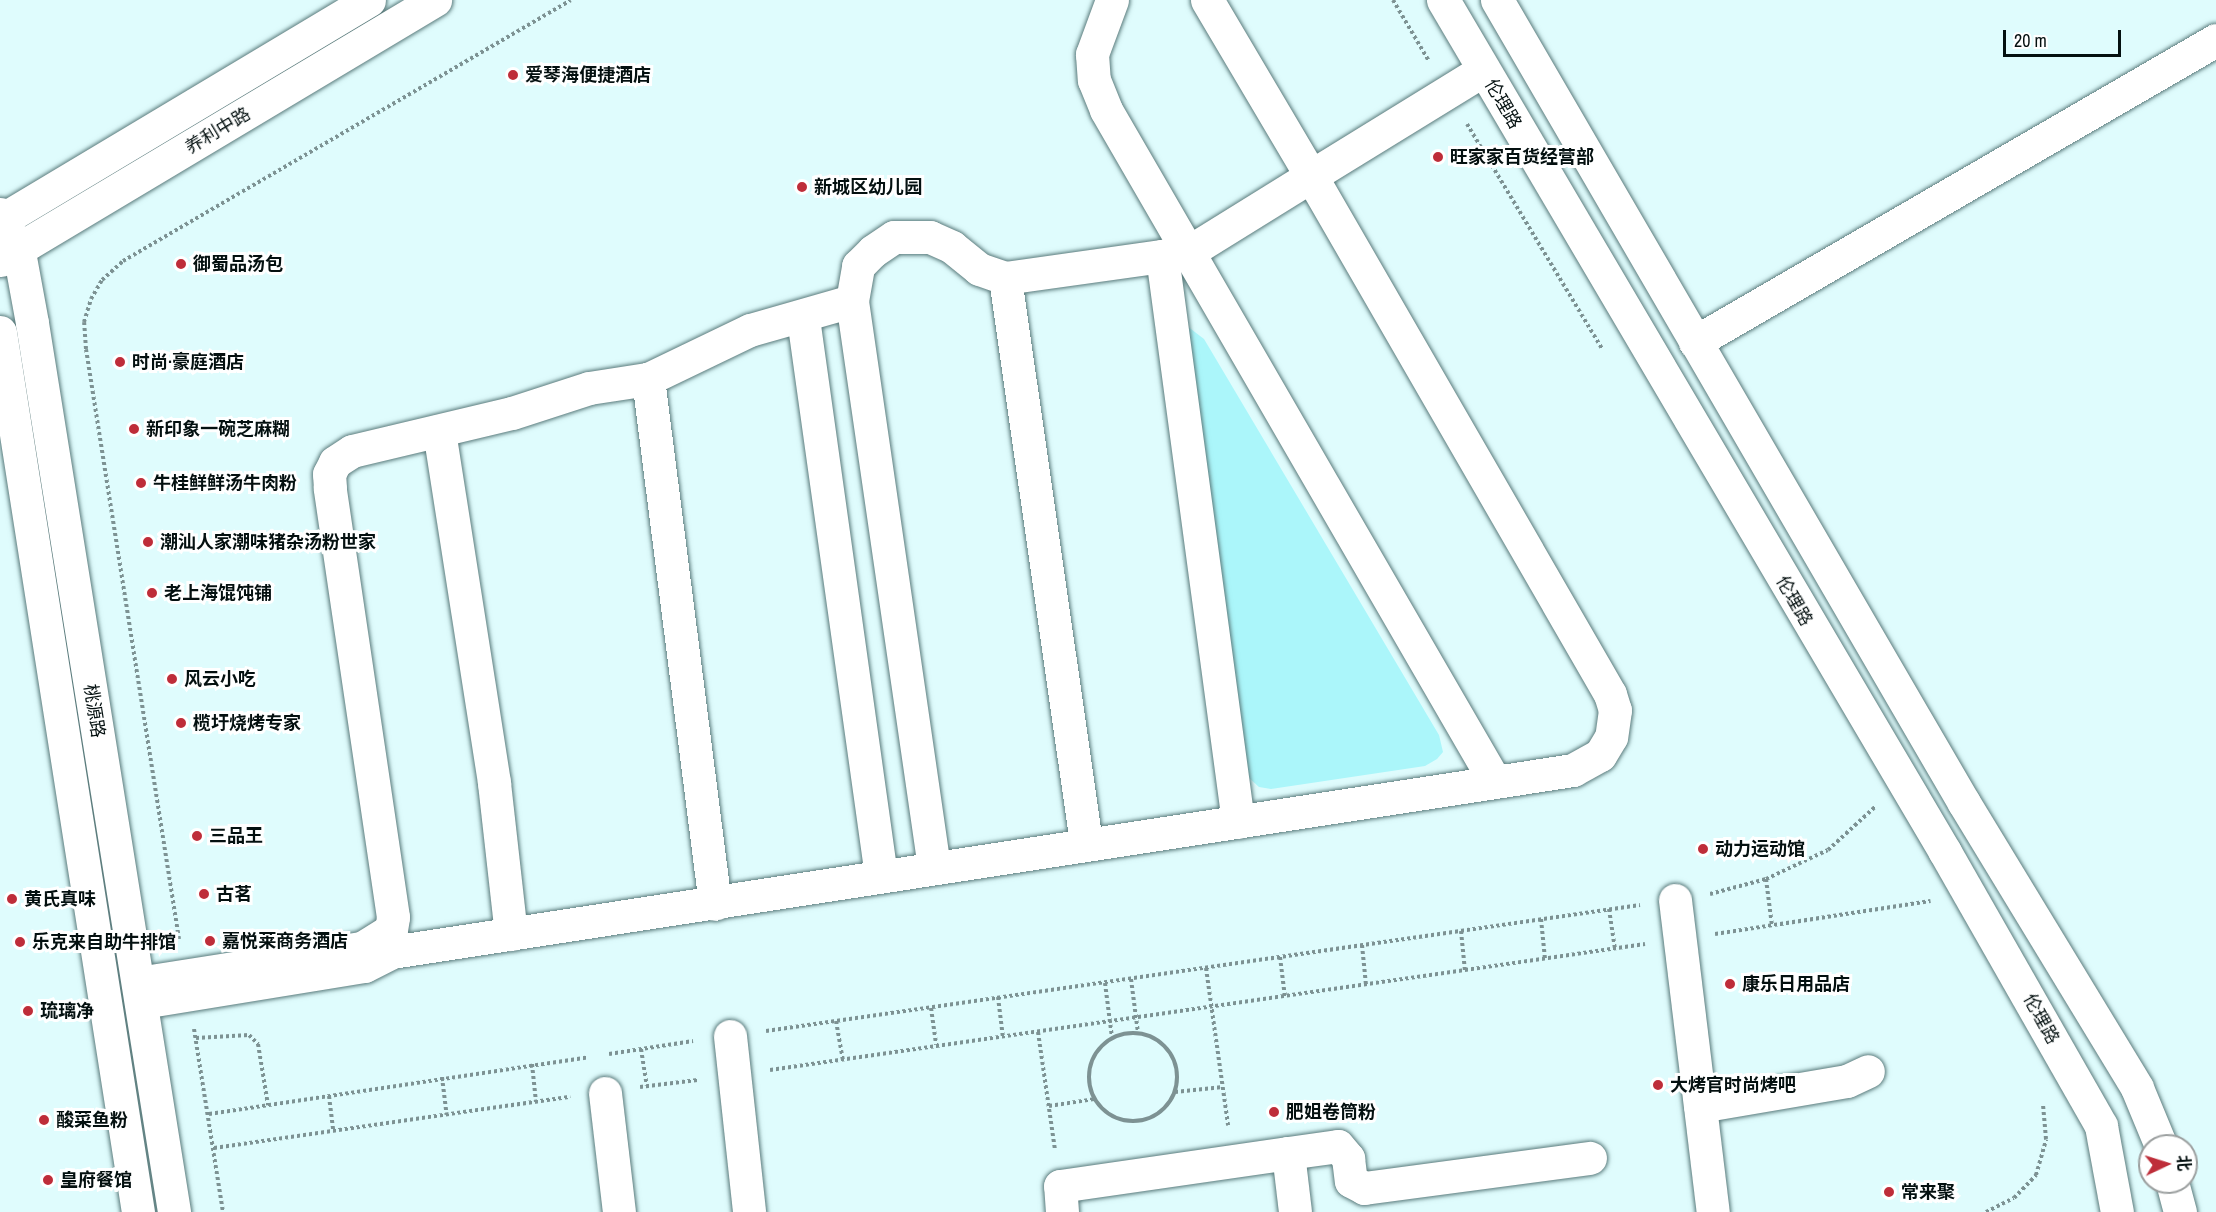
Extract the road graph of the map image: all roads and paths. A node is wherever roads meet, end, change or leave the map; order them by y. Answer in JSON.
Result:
{"nodes":[{"id":1,"x":369,"y":0,"type":"edge"},
{"id":2,"x":435,"y":0,"type":"edge"},
{"id":3,"x":571,"y":0,"type":"edge"},
{"id":4,"x":1112,"y":0,"type":"edge"},
{"id":5,"x":1207,"y":0,"type":"edge"},
{"id":6,"x":1393,"y":0,"type":"edge"},
{"id":7,"x":1443,"y":0,"type":"edge"},
{"id":8,"x":1497,"y":0,"type":"edge"},
{"id":9,"x":2216,"y":40,"type":"edge"},
{"id":10,"x":1483,"y":70,"type":"junction"},
{"id":11,"x":1446,"y":90,"type":"junction"},
{"id":12,"x":1311,"y":176,"type":"junction"},
{"id":13,"x":1,"y":218,"type":"edge"},
{"id":14,"x":1176,"y":254,"type":"junction"},
{"id":15,"x":9,"y":256,"type":"edge"},
{"id":16,"x":1005,"y":278,"type":"junction"},
{"id":17,"x":852,"y":301,"type":"junction"},
{"id":18,"x":803,"y":318,"type":"junction"},
{"id":19,"x":0,"y":332,"type":"edge"},
{"id":20,"x":1695,"y":342,"type":"junction"},
{"id":21,"x":1606,"y":356,"type":"dead end"},
{"id":22,"x":648,"y":379,"type":"junction"},
{"id":23,"x":439,"y":431,"type":"junction"},
{"id":24,"x":1495,"y":782,"type":"junction"},
{"id":25,"x":1883,"y":814,"type":"dead end"},
{"id":26,"x":1238,"y":822,"type":"junction"},
{"id":27,"x":1086,"y":843,"type":"junction"},
{"id":28,"x":934,"y":867,"type":"junction"},
{"id":29,"x":880,"y":876,"type":"junction"},
{"id":30,"x":1766,"y":879,"type":"junction"},
{"id":31,"x":1928,"y":891,"type":"dead end"},
{"id":32,"x":1675,"y":900,"type":"junction"},
{"id":33,"x":715,"y":904,"type":"junction"},
{"id":34,"x":1609,"y":909,"type":"junction"},
{"id":35,"x":1541,"y":919,"type":"junction"},
{"id":36,"x":1772,"y":926,"type":"junction"},
{"id":37,"x":1461,"y":931,"type":"junction"},
{"id":38,"x":511,"y":934,"type":"junction"},
{"id":39,"x":1678,"y":939,"type":"junction"},
{"id":40,"x":1362,"y":945,"type":"junction"},
{"id":41,"x":1615,"y":949,"type":"junction"},
{"id":42,"x":1280,"y":957,"type":"junction"},
{"id":43,"x":1545,"y":959,"type":"junction"},
{"id":44,"x":1206,"y":969,"type":"junction"},
{"id":45,"x":1466,"y":971,"type":"junction"},
{"id":46,"x":1131,"y":979,"type":"junction"},
{"id":47,"x":1105,"y":983,"type":"junction"},
{"id":48,"x":187,"y":985,"type":"junction"},
{"id":49,"x":1366,"y":985,"type":"junction"},
{"id":50,"x":139,"y":993,"type":"junction"},
{"id":51,"x":998,"y":997,"type":"junction"},
{"id":52,"x":1285,"y":997,"type":"junction"},
{"id":53,"x":1212,"y":1007,"type":"junction"},
{"id":54,"x":931,"y":1008,"type":"junction"},
{"id":55,"x":1138,"y":1018,"type":"junction"},
{"id":56,"x":836,"y":1021,"type":"junction"},
{"id":57,"x":1110,"y":1022,"type":"junction"},
{"id":58,"x":1038,"y":1032,"type":"junction"},
{"id":59,"x":1138,"y":1033,"type":"junction"},
{"id":60,"x":730,"y":1036,"type":"junction"},
{"id":61,"x":1004,"y":1036,"type":"junction"},
{"id":62,"x":196,"y":1038,"type":"junction"},
{"id":63,"x":1112,"y":1038,"type":"junction"},
{"id":64,"x":936,"y":1045,"type":"junction"},
{"id":65,"x":641,"y":1049,"type":"junction"},
{"id":66,"x":607,"y":1055,"type":"dead end"},
{"id":67,"x":595,"y":1056,"type":"dead end"},
{"id":68,"x":843,"y":1059,"type":"junction"},
{"id":69,"x":532,"y":1064,"type":"junction"},
{"id":70,"x":1868,"y":1071,"type":"dead end"},
{"id":71,"x":734,"y":1075,"type":"junction"},
{"id":72,"x":442,"y":1077,"type":"junction"},
{"id":73,"x":647,"y":1086,"type":"junction"},
{"id":74,"x":1223,"y":1087,"type":"junction"},
{"id":75,"x":1175,"y":1092,"type":"junction"},
{"id":76,"x":605,"y":1093,"type":"junction"},
{"id":77,"x":329,"y":1096,"type":"junction"},
{"id":78,"x":1095,"y":1099,"type":"junction"},
{"id":79,"x":2042,"y":1099,"type":"dead end"},
{"id":80,"x":536,"y":1102,"type":"junction"},
{"id":81,"x":268,"y":1105,"type":"junction"},
{"id":82,"x":1049,"y":1106,"type":"junction"},
{"id":83,"x":1700,"y":1106,"type":"junction"},
{"id":84,"x":208,"y":1114,"type":"junction"},
{"id":85,"x":447,"y":1115,"type":"junction"},
{"id":86,"x":333,"y":1131,"type":"junction"},
{"id":87,"x":2156,"y":1134,"type":"edge"},
{"id":88,"x":214,"y":1148,"type":"junction"},
{"id":89,"x":1288,"y":1153,"type":"junction"},
{"id":90,"x":1590,"y":1158,"type":"dead end"},
{"id":91,"x":1232,"y":1161,"type":"junction"},
{"id":92,"x":2175,"y":1194,"type":"edge"},
{"id":93,"x":1061,"y":1199,"type":"edge"},
{"id":94,"x":138,"y":1212,"type":"edge"},
{"id":95,"x":174,"y":1212,"type":"edge"},
{"id":96,"x":223,"y":1212,"type":"edge"},
{"id":97,"x":620,"y":1212,"type":"edge"},
{"id":98,"x":749,"y":1212,"type":"edge"},
{"id":99,"x":1295,"y":1212,"type":"edge"},
{"id":100,"x":1713,"y":1212,"type":"edge"},
{"id":101,"x":1986,"y":1212,"type":"edge"},
{"id":102,"x":2117,"y":1212,"type":"edge"},
{"id":103,"x":2180,"y":1212,"type":"edge"}],
"edges":[{"from":1,"to":13,"type":"main road","name":"养利中路"},
{"from":2,"to":15,"type":"main road","name":"养利中路"},
{"from":3,"to":48,"type":"path"},
{"from":4,"to":14,"type":"main road"},
{"from":5,"to":12,"type":"main road"},
{"from":6,"to":11,"type":"path"},
{"from":7,"to":10,"type":"main road","name":"伦理路"},
{"from":8,"to":20,"type":"main road"},
{"from":9,"to":20,"type":"main road"},
{"from":10,"to":11,"type":"main road"},
{"from":10,"to":102,"type":"main road","name":"伦理路"},
{"from":11,"to":12,"type":"main road"},
{"from":11,"to":21,"type":"path"},
{"from":12,"to":14,"type":"main road"},
{"from":12,"to":24,"type":"main road"},
{"from":13,"to":15,"type":"main road","name":"桃源路"},
{"from":14,"to":16,"type":"main road"},
{"from":14,"to":24,"type":"main road"},
{"from":14,"to":26,"type":"main road"},
{"from":15,"to":50,"type":"main road","name":"桃源路"},
{"from":16,"to":17,"type":"main road"},
{"from":16,"to":27,"type":"main road"},
{"from":17,"to":18,"type":"main road"},
{"from":17,"to":28,"type":"main road"},
{"from":18,"to":22,"type":"main road"},
{"from":18,"to":29,"type":"main road"},
{"from":19,"to":94,"type":"main road","name":"桃源路"},
{"from":20,"to":87,"type":"main road"},
{"from":22,"to":23,"type":"main road"},
{"from":22,"to":33,"type":"main road"},
{"from":23,"to":38,"type":"main road"},
{"from":23,"to":48,"type":"main road"},
{"from":24,"to":26,"type":"main road"},
{"from":25,"to":30,"type":"path"},
{"from":26,"to":27,"type":"main road"},
{"from":27,"to":28,"type":"main road"},
{"from":28,"to":29,"type":"main road"},
{"from":29,"to":33,"type":"main road"},
{"from":30,"to":32,"type":"path"},
{"from":30,"to":36,"type":"path"},
{"from":31,"to":36,"type":"path"},
{"from":32,"to":34,"type":"path"},
{"from":32,"to":39,"type":"main road"},
{"from":33,"to":38,"type":"main road"},
{"from":34,"to":35,"type":"path"},
{"from":34,"to":41,"type":"path"},
{"from":35,"to":37,"type":"path"},
{"from":35,"to":43,"type":"path"},
{"from":36,"to":39,"type":"path"},
{"from":37,"to":40,"type":"path"},
{"from":37,"to":45,"type":"path"},
{"from":38,"to":48,"type":"main road"},
{"from":39,"to":41,"type":"path"},
{"from":39,"to":83,"type":"main road"},
{"from":40,"to":42,"type":"path"},
{"from":40,"to":49,"type":"path"},
{"from":41,"to":43,"type":"path"},
{"from":42,"to":44,"type":"path"},
{"from":42,"to":52,"type":"path"},
{"from":43,"to":45,"type":"path"},
{"from":44,"to":46,"type":"path"},
{"from":44,"to":53,"type":"path"},
{"from":45,"to":49,"type":"path"},
{"from":46,"to":47,"type":"path"},
{"from":46,"to":55,"type":"path"},
{"from":47,"to":51,"type":"path"},
{"from":47,"to":57,"type":"path"},
{"from":48,"to":50,"type":"main road"},
{"from":48,"to":62,"type":"path"},
{"from":49,"to":52,"type":"path"},
{"from":50,"to":95,"type":"main road","name":"桃源路"},
{"from":51,"to":54,"type":"path"},
{"from":51,"to":61,"type":"path"},
{"from":52,"to":53,"type":"path"},
{"from":53,"to":55,"type":"path"},
{"from":53,"to":74,"type":"path"},
{"from":54,"to":56,"type":"path"},
{"from":54,"to":64,"type":"path"},
{"from":55,"to":57,"type":"path"},
{"from":55,"to":59,"type":"path"},
{"from":56,"to":60,"type":"path"},
{"from":56,"to":68,"type":"path"},
{"from":57,"to":58,"type":"path"},
{"from":57,"to":63,"type":"path"},
{"from":58,"to":61,"type":"path"},
{"from":58,"to":82,"type":"path"},
{"from":59,"to":63,"type":"path"},
{"from":59,"to":75,"type":"path"},
{"from":60,"to":65,"type":"path"},
{"from":60,"to":71,"type":"main road"},
{"from":61,"to":64,"type":"path"},
{"from":62,"to":81,"type":"path"},
{"from":62,"to":84,"type":"path"},
{"from":63,"to":78,"type":"path"},
{"from":64,"to":68,"type":"path"},
{"from":65,"to":66,"type":"path"},
{"from":65,"to":73,"type":"path"},
{"from":67,"to":69,"type":"path"},
{"from":68,"to":71,"type":"path"},
{"from":69,"to":72,"type":"path"},
{"from":69,"to":80,"type":"path"},
{"from":70,"to":83,"type":"main road"},
{"from":71,"to":73,"type":"path"},
{"from":71,"to":98,"type":"main road"},
{"from":72,"to":77,"type":"path"},
{"from":72,"to":85,"type":"path"},
{"from":73,"to":76,"type":"path"},
{"from":74,"to":75,"type":"path"},
{"from":74,"to":91,"type":"path"},
{"from":75,"to":78,"type":"path"},
{"from":76,"to":80,"type":"path"},
{"from":76,"to":97,"type":"main road"},
{"from":77,"to":81,"type":"path"},
{"from":77,"to":86,"type":"path"},
{"from":78,"to":82,"type":"path"},
{"from":79,"to":101,"type":"path"},
{"from":80,"to":85,"type":"path"},
{"from":81,"to":84,"type":"path"},
{"from":82,"to":93,"type":"path"},
{"from":83,"to":100,"type":"main road"},
{"from":84,"to":88,"type":"path"},
{"from":85,"to":86,"type":"path"},
{"from":86,"to":88,"type":"path"},
{"from":88,"to":96,"type":"path"},
{"from":89,"to":90,"type":"main road"},
{"from":89,"to":91,"type":"main road"},
{"from":89,"to":99,"type":"main road"},
{"from":91,"to":93,"type":"main road"},
{"from":92,"to":103,"type":"main road"}]}
